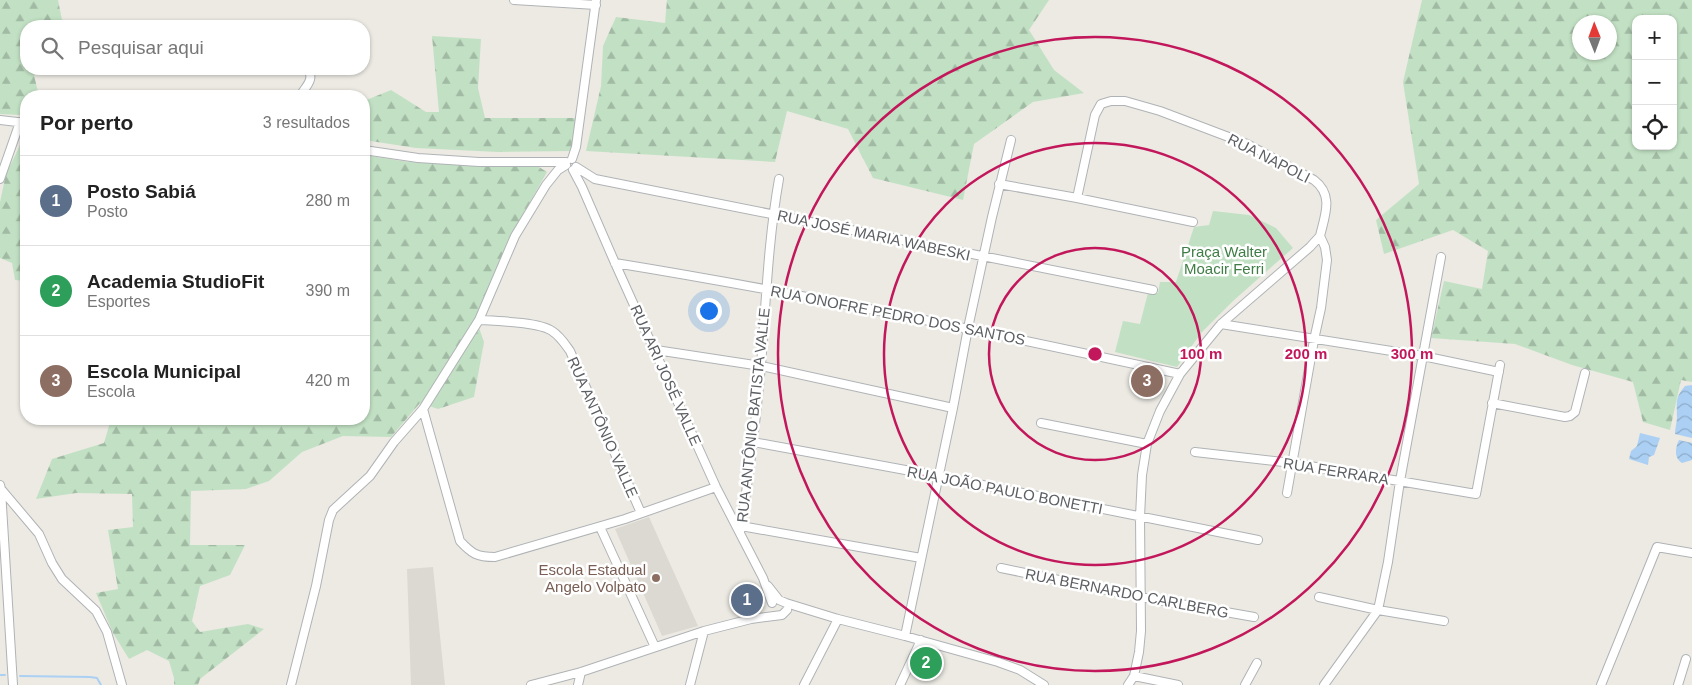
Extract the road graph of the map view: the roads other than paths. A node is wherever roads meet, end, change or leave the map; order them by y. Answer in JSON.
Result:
{"nodes":[{"id":1,"x":514,"y":0,"type":"edge"},
{"id":2,"x":596,"y":3,"type":"edge"},
{"id":3,"x":310,"y":75,"type":"edge"},
{"id":4,"x":304,"y":90,"type":"edge"},
{"id":5,"x":0,"y":120,"type":"edge"},
{"id":6,"x":20,"y":122,"type":"edge"},
{"id":7,"x":20,"y":129,"type":"edge"},
{"id":8,"x":1011,"y":140,"type":"dead end"},
{"id":9,"x":370,"y":151,"type":"edge"},
{"id":10,"x":553,"y":162,"type":"junction"},
{"id":11,"x":570,"y":165,"type":"junction"},
{"id":12,"x":558,"y":170,"type":"junction"},
{"id":13,"x":0,"y":179,"type":"edge"},
{"id":14,"x":596,"y":179,"type":"junction"},
{"id":15,"x":780,"y":179,"type":"dead end"},
{"id":16,"x":999,"y":184,"type":"junction"},
{"id":17,"x":582,"y":186,"type":"junction"},
{"id":18,"x":1077,"y":198,"type":"junction"},
{"id":19,"x":773,"y":214,"type":"junction"},
{"id":20,"x":1193,"y":222,"type":"dead end"},
{"id":21,"x":1320,"y":236,"type":"junction"},
{"id":22,"x":983,"y":257,"type":"junction"},
{"id":23,"x":1440,"y":257,"type":"dead end"},
{"id":24,"x":615,"y":263,"type":"junction"},
{"id":25,"x":767,"y":288,"type":"junction"},
{"id":26,"x":1153,"y":290,"type":"dead end"},
{"id":27,"x":479,"y":320,"type":"junction"},
{"id":28,"x":1221,"y":324,"type":"junction"},
{"id":29,"x":968,"y":328,"type":"junction"},
{"id":30,"x":1314,"y":340,"type":"junction"},
{"id":31,"x":656,"y":350,"type":"junction"},
{"id":32,"x":1423,"y":356,"type":"junction"},
{"id":33,"x":761,"y":366,"type":"junction"},
{"id":34,"x":1585,"y":373,"type":"dead end"},
{"id":35,"x":1180,"y":374,"type":"junction"},
{"id":36,"x":1492,"y":403,"type":"junction"},
{"id":37,"x":954,"y":408,"type":"junction"},
{"id":38,"x":423,"y":409,"type":"junction"},
{"id":39,"x":1041,"y":423,"type":"dead end"},
{"id":40,"x":753,"y":442,"type":"junction"},
{"id":41,"x":1147,"y":444,"type":"junction"},
{"id":42,"x":1196,"y":452,"type":"dead end"},
{"id":43,"x":1292,"y":463,"type":"junction"},
{"id":44,"x":938,"y":476,"type":"junction"},
{"id":45,"x":1400,"y":481,"type":"junction"},
{"id":46,"x":0,"y":487,"type":"edge"},
{"id":47,"x":716,"y":487,"type":"junction"},
{"id":48,"x":1287,"y":493,"type":"dead end"},
{"id":49,"x":641,"y":513,"type":"junction"},
{"id":50,"x":1140,"y":517,"type":"junction"},
{"id":51,"x":600,"y":527,"type":"junction"},
{"id":52,"x":740,"y":529,"type":"junction"},
{"id":53,"x":1258,"y":540,"type":"dead end"},
{"id":54,"x":1692,"y":553,"type":"edge"},
{"id":55,"x":921,"y":558,"type":"junction"},
{"id":56,"x":1000,"y":568,"type":"dead end"},
{"id":57,"x":1319,"y":596,"type":"dead end"},
{"id":58,"x":1141,"y":597,"type":"junction"},
{"id":59,"x":778,"y":607,"type":"junction"},
{"id":60,"x":1378,"y":610,"type":"junction"},
{"id":61,"x":1254,"y":618,"type":"dead end"},
{"id":62,"x":838,"y":619,"type":"junction"},
{"id":63,"x":1444,"y":621,"type":"dead end"},
{"id":64,"x":704,"y":631,"type":"junction"},
{"id":65,"x":905,"y":636,"type":"junction"},
{"id":66,"x":921,"y":640,"type":"junction"},
{"id":67,"x":655,"y":647,"type":"junction"},
{"id":68,"x":1686,"y":659,"type":"dead end"},
{"id":69,"x":1257,"y":663,"type":"dead end"},
{"id":70,"x":580,"y":672,"type":"junction"},
{"id":71,"x":1134,"y":676,"type":"junction"},
{"id":72,"x":13,"y":685,"type":"edge"},
{"id":73,"x":122,"y":685,"type":"edge"},
{"id":74,"x":291,"y":685,"type":"edge"},
{"id":75,"x":532,"y":685,"type":"edge"},
{"id":76,"x":578,"y":685,"type":"edge"},
{"id":77,"x":690,"y":685,"type":"edge"},
{"id":78,"x":804,"y":685,"type":"edge"},
{"id":79,"x":900,"y":685,"type":"edge"},
{"id":80,"x":1044,"y":685,"type":"edge"},
{"id":81,"x":1128,"y":685,"type":"edge"},
{"id":82,"x":1178,"y":685,"type":"edge"},
{"id":83,"x":1245,"y":685,"type":"edge"},
{"id":84,"x":1324,"y":685,"type":"edge"},
{"id":85,"x":1601,"y":685,"type":"edge"},
{"id":86,"x":1678,"y":685,"type":"edge"}],
"edges":[{"from":1,"to":2,"type":"street"},
{"from":2,"to":11,"type":"street"},
{"from":3,"to":4,"type":"street"},
{"from":5,"to":6,"type":"street"},
{"from":7,"to":13,"type":"street"},
{"from":8,"to":16,"type":"street"},
{"from":9,"to":10,"type":"street"},
{"from":10,"to":11,"type":"street"},
{"from":10,"to":12,"type":"street"},
{"from":11,"to":12,"type":"street"},
{"from":11,"to":14,"type":"street","name":"RUA JOSÉ MARIA WABESKI"},
{"from":11,"to":17,"type":"street","name":"RUA ARI JOSÉ VALLE"},
{"from":12,"to":27,"type":"street"},
{"from":14,"to":17,"type":"street"},
{"from":14,"to":19,"type":"street","name":"RUA JOSÉ MARIA WABESKI"},
{"from":15,"to":19,"type":"street","name":"RUA ANTÔNIO BATISTA VALLE"},
{"from":16,"to":18,"type":"street"},
{"from":16,"to":22,"type":"street"},
{"from":17,"to":24,"type":"street","name":"RUA ARI JOSÉ VALLE"},
{"from":18,"to":20,"type":"street"},
{"from":18,"to":21,"type":"street","name":"RUA NAPOLI"},
{"from":19,"to":22,"type":"street","name":"RUA JOSÉ MARIA WABESKI"},
{"from":19,"to":25,"type":"street","name":"RUA ANTÔNIO BATISTA VALLE"},
{"from":21,"to":28,"type":"street"},
{"from":21,"to":30,"type":"street"},
{"from":22,"to":26,"type":"street","name":"RUA JOSÉ MARIA WABESKI"},
{"from":22,"to":29,"type":"street"},
{"from":23,"to":32,"type":"street"},
{"from":24,"to":25,"type":"street","name":"RUA ONOFRE PEDRO DOS SANTOS"},
{"from":24,"to":31,"type":"street","name":"RUA ARI JOSÉ VALLE"},
{"from":25,"to":29,"type":"street","name":"RUA ONOFRE PEDRO DOS SANTOS"},
{"from":25,"to":33,"type":"street","name":"RUA ANTÔNIO BATISTA VALLE"},
{"from":27,"to":38,"type":"street"},
{"from":27,"to":49,"type":"street","name":"RUA ANTÔNIO VALLE"},
{"from":28,"to":30,"type":"street"},
{"from":28,"to":35,"type":"street"},
{"from":29,"to":35,"type":"street","name":"RUA ONOFRE PEDRO DOS SANTOS"},
{"from":29,"to":37,"type":"street"},
{"from":30,"to":32,"type":"street"},
{"from":30,"to":43,"type":"street"},
{"from":31,"to":33,"type":"street"},
{"from":31,"to":47,"type":"street","name":"RUA ARI JOSÉ VALLE"},
{"from":32,"to":36,"type":"street"},
{"from":32,"to":45,"type":"street"},
{"from":33,"to":37,"type":"street"},
{"from":33,"to":40,"type":"street","name":"RUA ANTÔNIO BATISTA VALLE"},
{"from":34,"to":36,"type":"street"},
{"from":35,"to":41,"type":"street"},
{"from":36,"to":45,"type":"street","name":"RUA FERRARA"},
{"from":37,"to":44,"type":"street"},
{"from":38,"to":51,"type":"street"},
{"from":38,"to":74,"type":"street"},
{"from":39,"to":41,"type":"street"},
{"from":40,"to":44,"type":"street","name":"RUA JOÃO PAULO BONETTI"},
{"from":40,"to":52,"type":"street","name":"RUA ANTÔNIO BATISTA VALLE"},
{"from":41,"to":50,"type":"street"},
{"from":42,"to":43,"type":"street","name":"RUA FERRARA"},
{"from":43,"to":45,"type":"street","name":"RUA FERRARA"},
{"from":43,"to":48,"type":"street"},
{"from":44,"to":50,"type":"street","name":"RUA JOÃO PAULO BONETTI"},
{"from":44,"to":55,"type":"street"},
{"from":45,"to":60,"type":"street"},
{"from":46,"to":72,"type":"street"},
{"from":46,"to":73,"type":"street"},
{"from":47,"to":49,"type":"street"},
{"from":47,"to":52,"type":"street","name":"RUA ARI JOSÉ VALLE"},
{"from":49,"to":51,"type":"street"},
{"from":50,"to":53,"type":"street","name":"RUA JOÃO PAULO BONETTI"},
{"from":50,"to":58,"type":"street"},
{"from":51,"to":67,"type":"street"},
{"from":52,"to":55,"type":"street"},
{"from":52,"to":59,"type":"street","name":"RUA ARI JOSÉ VALLE"},
{"from":54,"to":85,"type":"street"},
{"from":55,"to":65,"type":"street"},
{"from":56,"to":58,"type":"street","name":"RUA BERNARDO CARLBERG"},
{"from":57,"to":60,"type":"street"},
{"from":58,"to":61,"type":"street","name":"RUA BERNARDO CARLBERG"},
{"from":58,"to":71,"type":"street"},
{"from":59,"to":62,"type":"street"},
{"from":59,"to":64,"type":"street"},
{"from":60,"to":63,"type":"street"},
{"from":60,"to":84,"type":"street"},
{"from":62,"to":65,"type":"street"},
{"from":62,"to":78,"type":"street"},
{"from":64,"to":67,"type":"street"},
{"from":64,"to":77,"type":"street"},
{"from":65,"to":66,"type":"street"},
{"from":66,"to":79,"type":"street"},
{"from":66,"to":80,"type":"street"},
{"from":67,"to":70,"type":"street"},
{"from":68,"to":86,"type":"street"},
{"from":69,"to":83,"type":"street"},
{"from":70,"to":75,"type":"street"},
{"from":70,"to":76,"type":"street"},
{"from":71,"to":81,"type":"street"},
{"from":71,"to":82,"type":"street"}]}
